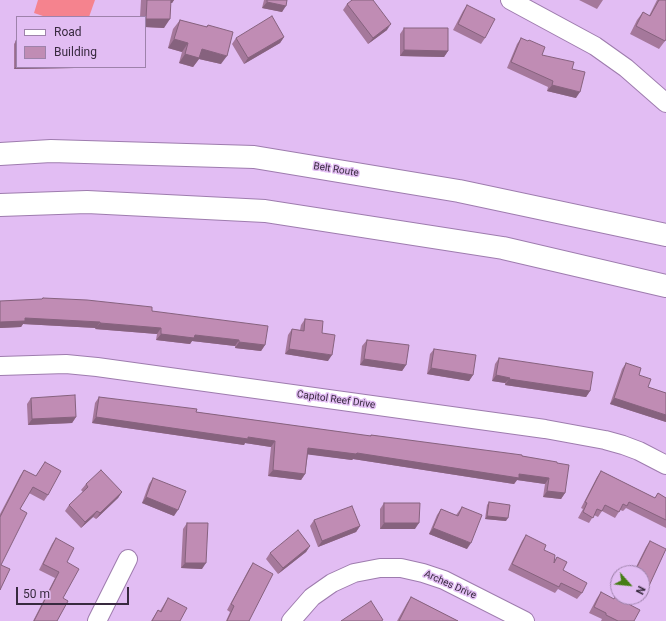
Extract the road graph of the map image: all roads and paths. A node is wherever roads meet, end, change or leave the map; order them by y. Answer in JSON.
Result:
{"nodes":[{"id":1,"x":510,"y":0,"type":"edge"},
{"id":2,"x":537,"y":6,"type":"edge"},
{"id":3,"x":666,"y":102,"type":"edge"},
{"id":4,"x":0,"y":154,"type":"edge"},
{"id":5,"x":0,"y":205,"type":"edge"},
{"id":6,"x":666,"y":235,"type":"edge"},
{"id":7,"x":666,"y":286,"type":"edge"},
{"id":8,"x":0,"y":366,"type":"edge"},
{"id":9,"x":666,"y":465,"type":"edge"},
{"id":10,"x":128,"y":559,"type":"dead end"},
{"id":11,"x":97,"y":621,"type":"edge"},
{"id":12,"x":291,"y":621,"type":"edge"},
{"id":13,"x":525,"y":621,"type":"edge"}],
"edges":[{"from":1,"to":2,"type":"street"},
{"from":2,"to":3,"type":"street"},
{"from":4,"to":6,"type":"highway","name":"Belt Route"},
{"from":5,"to":7,"type":"highway"},
{"from":8,"to":9,"type":"street","name":"Capitol Reef Drive"},
{"from":10,"to":11,"type":"street"},
{"from":12,"to":13,"type":"street","name":"Arches Drive"}]}
